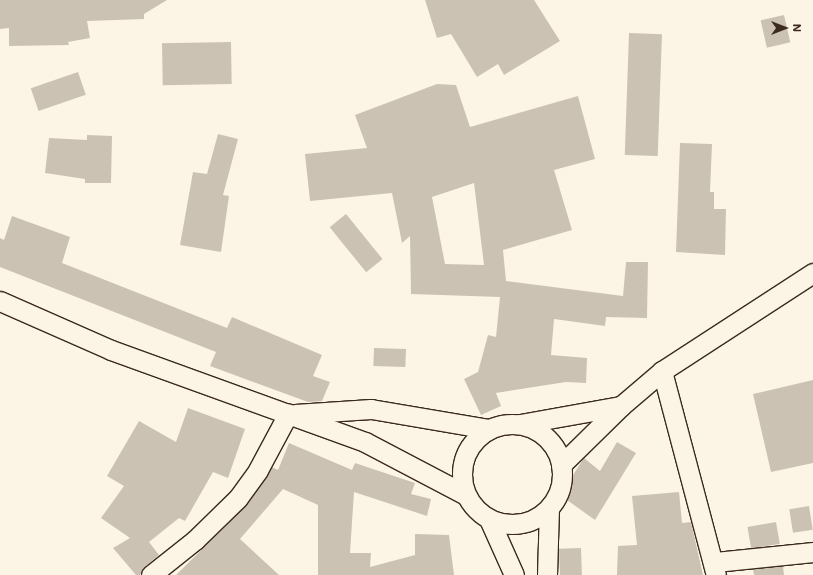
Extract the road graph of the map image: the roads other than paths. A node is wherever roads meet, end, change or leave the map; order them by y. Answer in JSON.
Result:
{"nodes":[{"id":1,"x":813,"y":274,"type":"edge"},
{"id":2,"x":0,"y":301,"type":"edge"},
{"id":3,"x":662,"y":371,"type":"junction"},
{"id":4,"x":621,"y":406,"type":"junction"},
{"id":5,"x":288,"y":414,"type":"junction"},
{"id":6,"x":517,"y":424,"type":"junction"},
{"id":7,"x":490,"y":429,"type":"junction"},
{"id":8,"x":561,"y":465,"type":"junction"},
{"id":9,"x":466,"y":495,"type":"junction"},
{"id":10,"x":548,"y":508,"type":"junction"},
{"id":11,"x":489,"y":519,"type":"junction"},
{"id":12,"x":813,"y":552,"type":"edge"},
{"id":13,"x":715,"y":568,"type":"edge"},
{"id":14,"x":150,"y":575,"type":"edge"},
{"id":15,"x":514,"y":575,"type":"edge"},
{"id":16,"x":548,"y":575,"type":"edge"}],
"edges":[{"from":1,"to":3,"type":"street"},
{"from":2,"to":5,"type":"street"},
{"from":3,"to":4,"type":"street"},
{"from":3,"to":13,"type":"street"},
{"from":4,"to":6,"type":"street"},
{"from":4,"to":8,"type":"street"},
{"from":5,"to":7,"type":"street"},
{"from":5,"to":9,"type":"street"},
{"from":5,"to":14,"type":"street"},
{"from":6,"to":7,"type":"street"},
{"from":6,"to":8,"type":"street"},
{"from":7,"to":9,"type":"street"},
{"from":8,"to":10,"type":"street"},
{"from":9,"to":11,"type":"street"},
{"from":10,"to":11,"type":"street"},
{"from":10,"to":16,"type":"street"},
{"from":11,"to":15,"type":"street"},
{"from":12,"to":13,"type":"street"}]}
